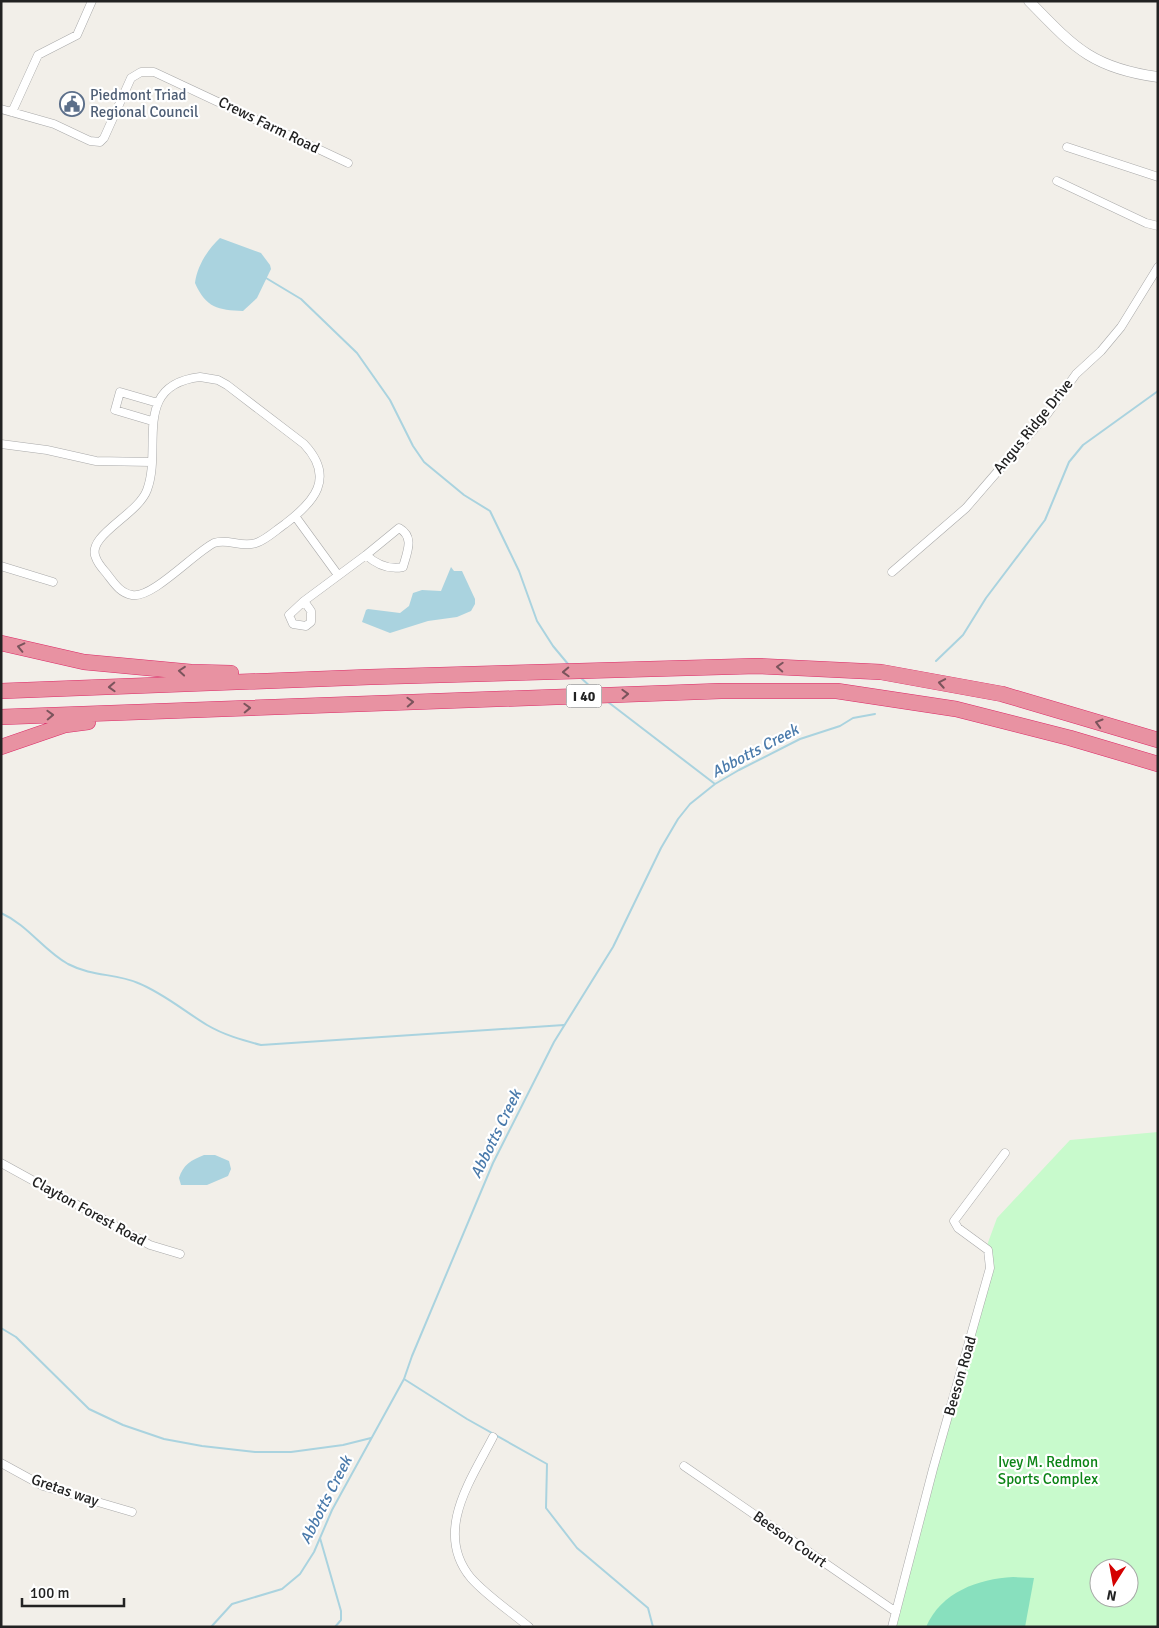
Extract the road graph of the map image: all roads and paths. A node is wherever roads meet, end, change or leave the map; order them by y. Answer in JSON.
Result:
{"nodes":[{"id":1,"x":92,"y":1,"type":"edge"},
{"id":2,"x":1029,"y":1,"type":"edge"},
{"id":3,"x":1158,"y":77,"type":"edge"},
{"id":4,"x":1,"y":109,"type":"edge"},
{"id":5,"x":12,"y":112,"type":"junction"},
{"id":6,"x":1068,"y":147,"type":"dead end"},
{"id":7,"x":348,"y":163,"type":"dead end"},
{"id":8,"x":1158,"y":178,"type":"edge"},
{"id":9,"x":1057,"y":181,"type":"dead end"},
{"id":10,"x":1158,"y":226,"type":"edge"},
{"id":11,"x":1158,"y":267,"type":"edge"},
{"id":12,"x":158,"y":403,"type":"junction"},
{"id":13,"x":152,"y":421,"type":"junction"},
{"id":14,"x":1,"y":444,"type":"edge"},
{"id":15,"x":151,"y":462,"type":"junction"},
{"id":16,"x":295,"y":516,"type":"junction"},
{"id":17,"x":366,"y":555,"type":"junction"},
{"id":18,"x":1,"y":566,"type":"edge"},
{"id":19,"x":892,"y":572,"type":"dead end"},
{"id":20,"x":338,"y":574,"type":"junction"},
{"id":21,"x":53,"y":582,"type":"dead end"},
{"id":22,"x":304,"y":601,"type":"dead end"},
{"id":23,"x":1,"y":643,"type":"edge"},
{"id":24,"x":370,"y":677,"type":"junction"},
{"id":25,"x":1,"y":691,"type":"edge"},
{"id":26,"x":219,"y":709,"type":"junction"},
{"id":27,"x":1,"y":716,"type":"edge"},
{"id":28,"x":1158,"y":740,"type":"edge"},
{"id":29,"x":1,"y":747,"type":"edge"},
{"id":30,"x":1158,"y":764,"type":"edge"},
{"id":31,"x":1005,"y":1153,"type":"dead end"},
{"id":32,"x":1,"y":1163,"type":"edge"},
{"id":33,"x":180,"y":1254,"type":"dead end"},
{"id":34,"x":493,"y":1438,"type":"dead end"},
{"id":35,"x":1,"y":1463,"type":"edge"},
{"id":36,"x":684,"y":1466,"type":"dead end"},
{"id":37,"x":132,"y":1512,"type":"dead end"},
{"id":38,"x":896,"y":1612,"type":"junction"},
{"id":39,"x":529,"y":1627,"type":"edge"},
{"id":40,"x":892,"y":1627,"type":"edge"}],
"edges":[{"from":1,"to":5,"type":"street"},
{"from":2,"to":3,"type":"street"},
{"from":4,"to":5,"type":"street","name":"Crews Farm Road"},
{"from":5,"to":7,"type":"street","name":"Crews Farm Road"},
{"from":6,"to":8,"type":"street"},
{"from":9,"to":10,"type":"street"},
{"from":11,"to":19,"type":"street","name":"Angus Ridge Drive"},
{"from":12,"to":13,"type":"street"},
{"from":12,"to":13,"type":"street"},
{"from":12,"to":16,"type":"street"},
{"from":13,"to":15,"type":"street"},
{"from":14,"to":15,"type":"street"},
{"from":15,"to":16,"type":"street"},
{"from":16,"to":20,"type":"street"},
{"from":17,"to":17,"type":"street"},
{"from":17,"to":20,"type":"street"},
{"from":18,"to":21,"type":"street"},
{"from":20,"to":22,"type":"street"},
{"from":24,"to":23,"type":"highway","one_way":true},
{"from":24,"to":25,"type":"highway","number":"I 40","one_way":true},
{"from":28,"to":24,"type":"highway","number":"I 40","one_way":true},
{"from":27,"to":26,"type":"highway","number":"I 40","one_way":true},
{"from":26,"to":29,"type":"highway"},
{"from":26,"to":30,"type":"highway","number":"I 40","one_way":true},
{"from":31,"to":38,"type":"street","name":"Beeson Road"},
{"from":32,"to":33,"type":"street","name":"Clayton Forest Road"},
{"from":34,"to":39,"type":"street"},
{"from":35,"to":37,"type":"street","name":"Gretas way"},
{"from":36,"to":38,"type":"street","name":"Beeson Court"},
{"from":38,"to":40,"type":"street","name":"Beeson Road"}]}
